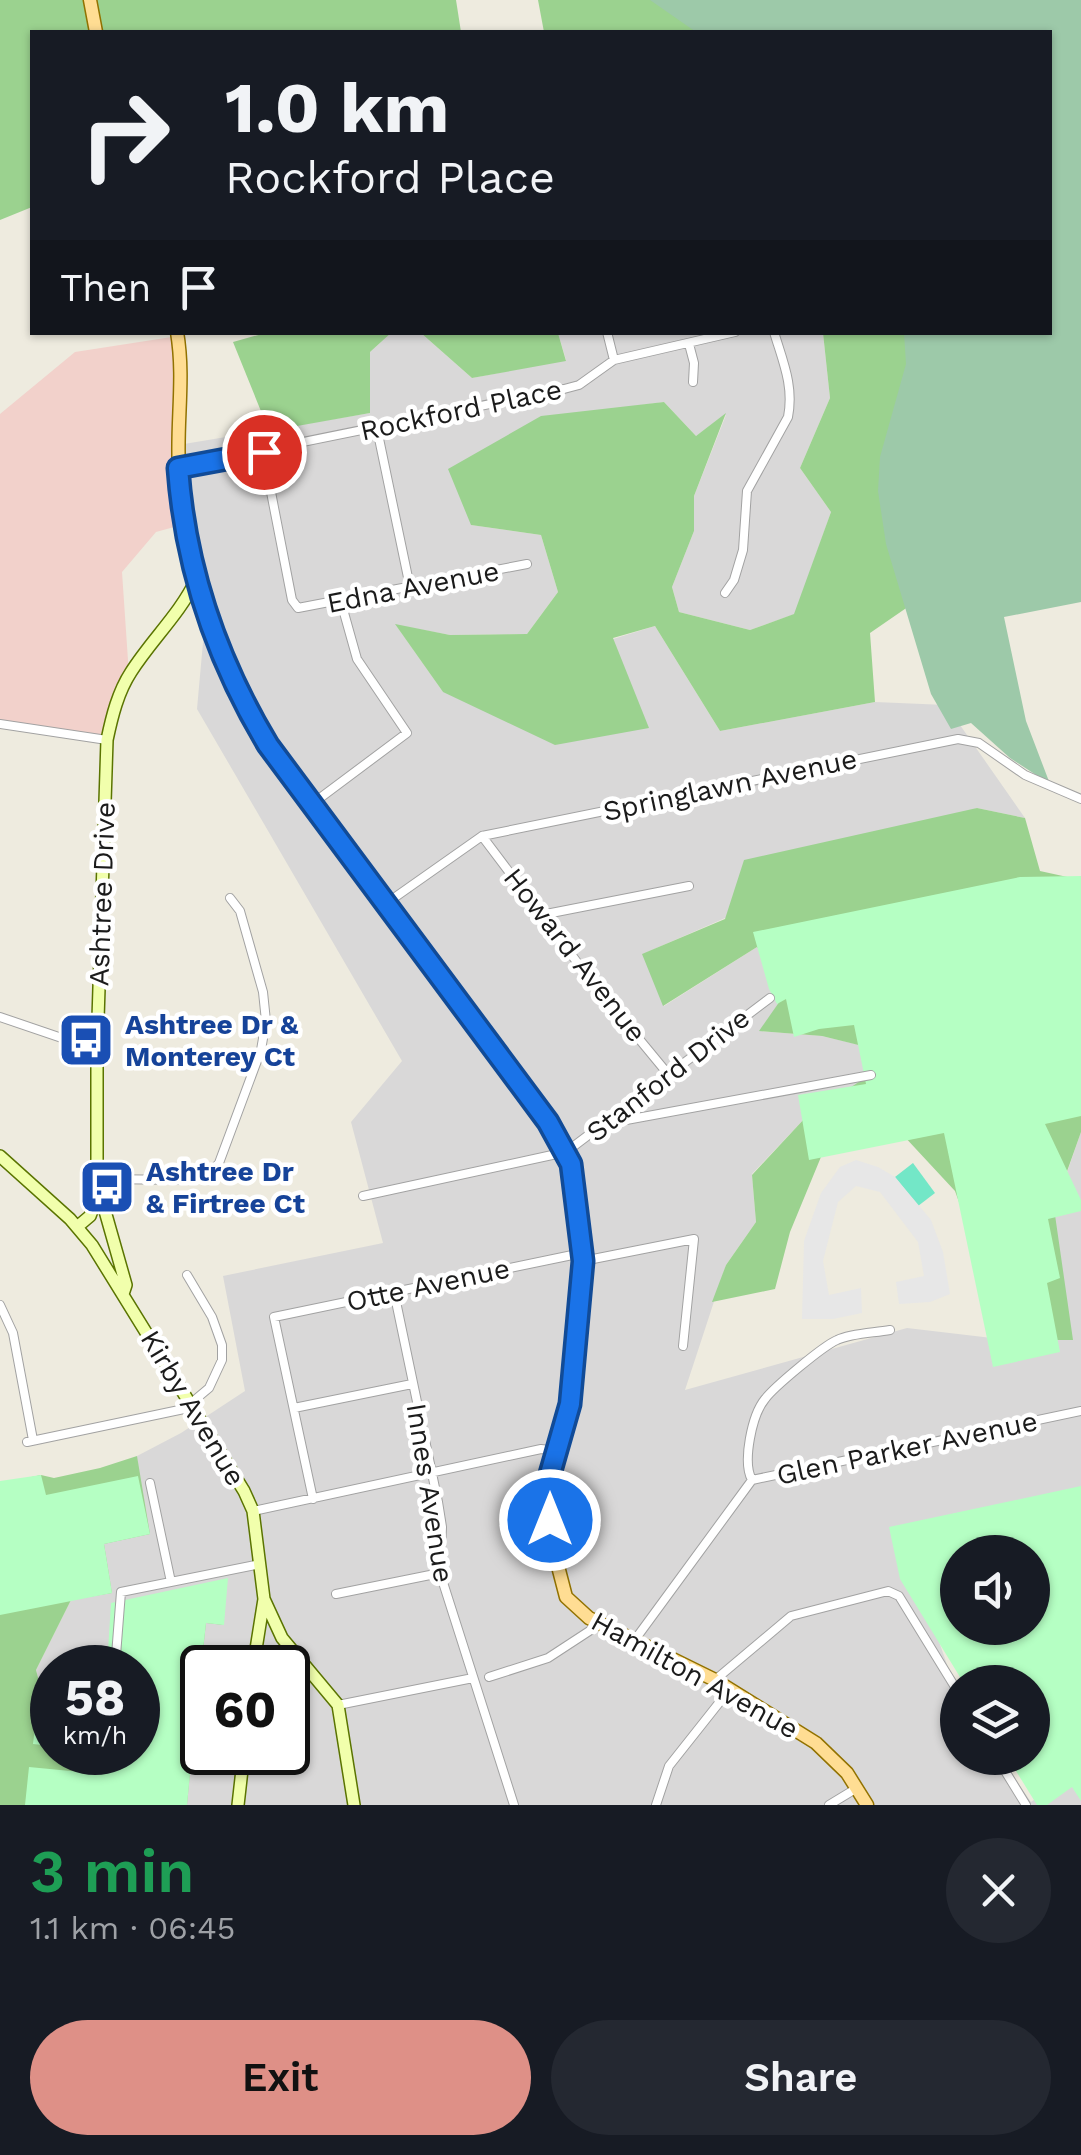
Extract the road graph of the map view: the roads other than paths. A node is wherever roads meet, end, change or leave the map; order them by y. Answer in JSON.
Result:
{"nodes":[{"id":1,"x":90,"y":0,"type":"edge"},
{"id":2,"x":96,"y":30,"type":"edge"},
{"id":3,"x":178,"y":335,"type":"edge"},
{"id":4,"x":609,"y":335,"type":"edge"},
{"id":5,"x":724,"y":335,"type":"edge"},
{"id":6,"x":775,"y":335,"type":"edge"},
{"id":7,"x":689,"y":344,"type":"junction"},
{"id":8,"x":614,"y":360,"type":"junction"},
{"id":9,"x":694,"y":382,"type":"dead end"},
{"id":10,"x":376,"y":429,"type":"junction"},
{"id":11,"x":264,"y":452,"type":"junction"},
{"id":12,"x":178,"y":468,"type":"junction"},
{"id":13,"x":527,"y":564,"type":"dead end"},
{"id":14,"x":196,"y":580,"type":"junction"},
{"id":15,"x":410,"y":587,"type":"junction"},
{"id":16,"x":726,"y":594,"type":"dead end"},
{"id":17,"x":341,"y":602,"type":"junction"},
{"id":18,"x":206,"y":609,"type":"junction"},
{"id":19,"x":178,"y":613,"type":"junction"},
{"id":20,"x":0,"y":724,"type":"edge"},
{"id":21,"x":107,"y":740,"type":"junction"},
{"id":22,"x":1081,"y":799,"type":"edge"},
{"id":23,"x":312,"y":804,"type":"junction"},
{"id":24,"x":482,"y":836,"type":"junction"},
{"id":25,"x":689,"y":886,"type":"dead end"},
{"id":26,"x":230,"y":898,"type":"dead end"},
{"id":27,"x":384,"y":905,"type":"junction"},
{"id":28,"x":541,"y":915,"type":"junction"},
{"id":29,"x":770,"y":998,"type":"dead end"},
{"id":30,"x":0,"y":1017,"type":"edge"},
{"id":31,"x":97,"y":1050,"type":"junction"},
{"id":32,"x":668,"y":1074,"type":"junction"},
{"id":33,"x":871,"y":1075,"type":"dead end"},
{"id":34,"x":606,"y":1124,"type":"junction"},
{"id":35,"x":566,"y":1152,"type":"junction"},
{"id":36,"x":0,"y":1156,"type":"edge"},
{"id":37,"x":96,"y":1179,"type":"junction"},
{"id":38,"x":364,"y":1196,"type":"dead end"},
{"id":39,"x":96,"y":1197,"type":"junction"},
{"id":40,"x":78,"y":1227,"type":"junction"},
{"id":41,"x":582,"y":1257,"type":"junction"},
{"id":42,"x":187,"y":1275,"type":"dead end"},
{"id":43,"x":394,"y":1292,"type":"junction"},
{"id":44,"x":123,"y":1294,"type":"junction"},
{"id":45,"x":0,"y":1305,"type":"edge"},
{"id":46,"x":890,"y":1330,"type":"dead end"},
{"id":47,"x":684,"y":1346,"type":"dead end"},
{"id":48,"x":412,"y":1384,"type":"junction"},
{"id":49,"x":193,"y":1405,"type":"junction"},
{"id":50,"x":294,"y":1408,"type":"junction"},
{"id":51,"x":1081,"y":1411,"type":"edge"},
{"id":52,"x":558,"y":1450,"type":"junction"},
{"id":53,"x":431,"y":1474,"type":"junction"},
{"id":54,"x":752,"y":1480,"type":"junction"},
{"id":55,"x":150,"y":1483,"type":"dead end"},
{"id":56,"x":313,"y":1498,"type":"junction"},
{"id":57,"x":253,"y":1511,"type":"junction"},
{"id":58,"x":260,"y":1564,"type":"junction"},
{"id":59,"x":440,"y":1574,"type":"junction"},
{"id":60,"x":171,"y":1582,"type":"junction"},
{"id":61,"x":336,"y":1594,"type":"dead end"},
{"id":62,"x":264,"y":1599,"type":"junction"},
{"id":63,"x":600,"y":1624,"type":"junction"},
{"id":64,"x":634,"y":1642,"type":"junction"},
{"id":65,"x":116,"y":1645,"type":"edge"},
{"id":66,"x":257,"y":1645,"type":"edge"},
{"id":67,"x":941,"y":1665,"type":"edge"},
{"id":68,"x":489,"y":1677,"type":"dead end"},
{"id":69,"x":473,"y":1678,"type":"junction"},
{"id":70,"x":715,"y":1680,"type":"junction"},
{"id":71,"x":730,"y":1689,"type":"junction"},
{"id":72,"x":338,"y":1705,"type":"junction"},
{"id":73,"x":241,"y":1775,"type":"edge"},
{"id":74,"x":1007,"y":1775,"type":"edge"},
{"id":75,"x":857,"y":1788,"type":"junction"},
{"id":76,"x":238,"y":1805,"type":"edge"},
{"id":77,"x":354,"y":1805,"type":"edge"},
{"id":78,"x":514,"y":1805,"type":"edge"},
{"id":79,"x":656,"y":1805,"type":"edge"},
{"id":80,"x":829,"y":1805,"type":"edge"},
{"id":81,"x":867,"y":1805,"type":"edge"},
{"id":82,"x":1026,"y":1805,"type":"edge"}],
"edges":[{"from":1,"to":2,"type":"main road"},
{"from":3,"to":12,"type":"main road","name":"Hamilton Avenue"},
{"from":4,"to":8,"type":"street"},
{"from":5,"to":7,"type":"street","name":"Rockford Place"},
{"from":6,"to":16,"type":"street"},
{"from":7,"to":8,"type":"street","name":"Rockford Place"},
{"from":7,"to":9,"type":"street"},
{"from":8,"to":10,"type":"street","name":"Rockford Place"},
{"from":10,"to":11,"type":"street","name":"Rockford Place"},
{"from":10,"to":15,"type":"street"},
{"from":11,"to":12,"type":"street","name":"Rockford Place"},
{"from":11,"to":17,"type":"street","name":"Edna Avenue"},
{"from":12,"to":14,"type":"main road","name":"Hamilton Avenue"},
{"from":13,"to":15,"type":"street","name":"Edna Avenue"},
{"from":14,"to":18,"type":"main road","name":"Hamilton Avenue"},
{"from":14,"to":19,"type":"street","name":"Ashtree Drive"},
{"from":15,"to":17,"type":"street","name":"Edna Avenue"},
{"from":17,"to":23,"type":"street"},
{"from":18,"to":19,"type":"street"},
{"from":18,"to":23,"type":"main road","name":"Hamilton Avenue"},
{"from":19,"to":21,"type":"street","name":"Ashtree Drive"},
{"from":20,"to":21,"type":"street"},
{"from":21,"to":31,"type":"street","name":"Ashtree Drive"},
{"from":22,"to":24,"type":"street","name":"Springlawn Avenue"},
{"from":23,"to":27,"type":"main road","name":"Hamilton Avenue"},
{"from":24,"to":27,"type":"street","name":"Springlawn Avenue"},
{"from":24,"to":28,"type":"street","name":"Howard Avenue"},
{"from":25,"to":28,"type":"street"},
{"from":26,"to":37,"type":"street"},
{"from":27,"to":35,"type":"main road","name":"Hamilton Avenue"},
{"from":28,"to":32,"type":"street","name":"Howard Avenue"},
{"from":29,"to":32,"type":"street","name":"Stanford Drive"},
{"from":30,"to":31,"type":"street"},
{"from":31,"to":37,"type":"street","name":"Ashtree Drive"},
{"from":32,"to":34,"type":"street","name":"Stanford Drive"},
{"from":33,"to":34,"type":"street"},
{"from":34,"to":35,"type":"street","name":"Stanford Drive"},
{"from":35,"to":38,"type":"street"},
{"from":35,"to":41,"type":"main road","name":"Hamilton Avenue"},
{"from":36,"to":40,"type":"street","name":"Kirby Avenue"},
{"from":37,"to":39,"type":"street","name":"Ashtree Drive"},
{"from":39,"to":40,"type":"street"},
{"from":39,"to":44,"type":"street"},
{"from":40,"to":44,"type":"street","name":"Kirby Avenue"},
{"from":41,"to":43,"type":"street","name":"Otte Avenue"},
{"from":41,"to":47,"type":"street","name":"Otte Avenue"},
{"from":41,"to":52,"type":"main road","name":"Hamilton Avenue"},
{"from":42,"to":49,"type":"street"},
{"from":43,"to":48,"type":"street","name":"Innes Avenue"},
{"from":43,"to":50,"type":"street","name":"Otte Avenue"},
{"from":44,"to":49,"type":"street","name":"Kirby Avenue"},
{"from":45,"to":49,"type":"street"},
{"from":46,"to":54,"type":"street"},
{"from":48,"to":50,"type":"street"},
{"from":48,"to":53,"type":"street","name":"Innes Avenue"},
{"from":49,"to":57,"type":"street","name":"Kirby Avenue"},
{"from":50,"to":56,"type":"street"},
{"from":51,"to":54,"type":"street","name":"Glen Parker Avenue"},
{"from":52,"to":53,"type":"street"},
{"from":52,"to":63,"type":"main road","name":"Hamilton Avenue"},
{"from":53,"to":56,"type":"street"},
{"from":53,"to":59,"type":"street","name":"Innes Avenue"},
{"from":54,"to":64,"type":"street","name":"Glen Parker Avenue"},
{"from":55,"to":60,"type":"street"},
{"from":56,"to":57,"type":"street"},
{"from":57,"to":58,"type":"street","name":"Kirby Avenue"},
{"from":58,"to":60,"type":"street"},
{"from":58,"to":62,"type":"street","name":"Kirby Avenue"},
{"from":59,"to":61,"type":"street"},
{"from":59,"to":69,"type":"street","name":"Innes Avenue"},
{"from":60,"to":65,"type":"street"},
{"from":62,"to":66,"type":"street"},
{"from":62,"to":72,"type":"street","name":"Kirby Avenue"},
{"from":63,"to":64,"type":"main road","name":"Hamilton Avenue"},
{"from":63,"to":68,"type":"street"},
{"from":64,"to":70,"type":"main road","name":"Hamilton Avenue"},
{"from":67,"to":70,"type":"street"},
{"from":69,"to":72,"type":"street"},
{"from":69,"to":78,"type":"street","name":"Innes Avenue"},
{"from":70,"to":71,"type":"main road","name":"Hamilton Avenue"},
{"from":71,"to":75,"type":"main road","name":"Hamilton Avenue"},
{"from":71,"to":79,"type":"street"},
{"from":72,"to":77,"type":"street"},
{"from":73,"to":76,"type":"street"},
{"from":74,"to":82,"type":"street"},
{"from":75,"to":80,"type":"street"},
{"from":75,"to":81,"type":"main road","name":"Hamilton Avenue"}]}
